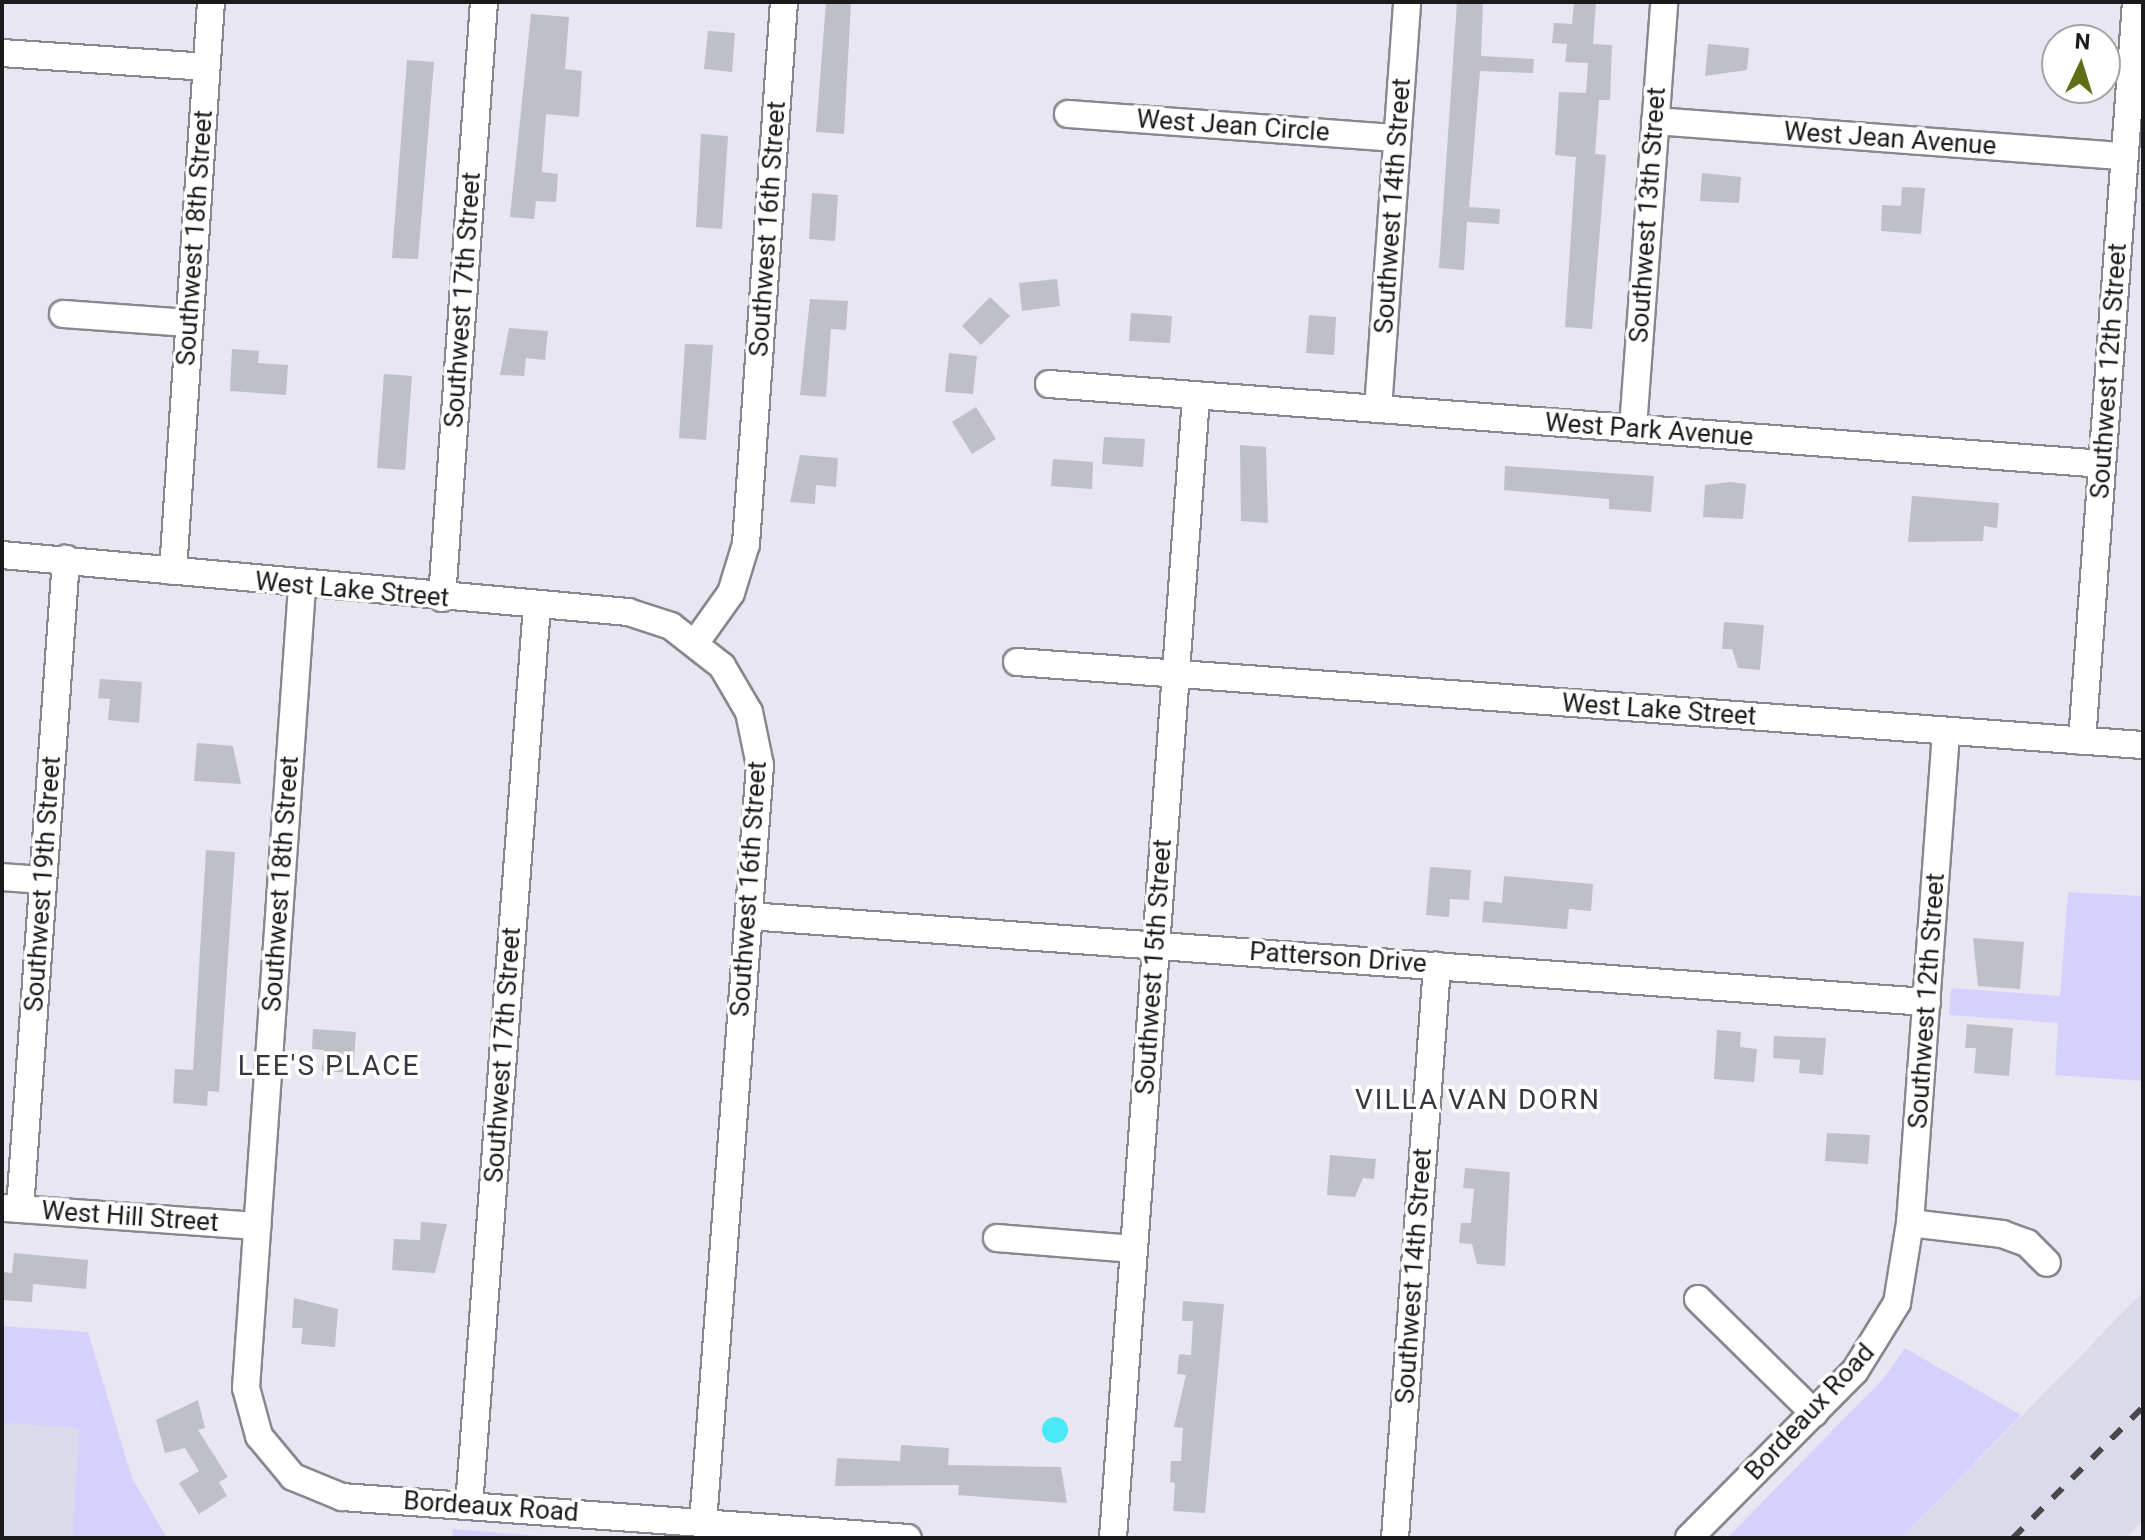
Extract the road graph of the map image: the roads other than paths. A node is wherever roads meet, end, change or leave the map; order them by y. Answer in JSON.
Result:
{"nodes":[{"id":1,"x":211,"y":2,"type":"edge"},
{"id":2,"x":484,"y":2,"type":"edge"},
{"id":3,"x":784,"y":2,"type":"edge"},
{"id":4,"x":1407,"y":2,"type":"edge"},
{"id":5,"x":1664,"y":2,"type":"edge"},
{"id":6,"x":2138,"y":7,"type":"edge"},
{"id":7,"x":2,"y":53,"type":"edge"},
{"id":8,"x":207,"y":67,"type":"junction"},
{"id":9,"x":1068,"y":114,"type":"dead end"},
{"id":10,"x":1655,"y":121,"type":"junction"},
{"id":11,"x":1397,"y":138,"type":"junction"},
{"id":12,"x":2124,"y":156,"type":"junction"},
{"id":13,"x":63,"y":314,"type":"dead end"},
{"id":14,"x":189,"y":323,"type":"junction"},
{"id":15,"x":1049,"y":384,"type":"dead end"},
{"id":16,"x":1196,"y":396,"type":"junction"},
{"id":17,"x":1378,"y":409,"type":"junction"},
{"id":18,"x":1633,"y":428,"type":"junction"},
{"id":19,"x":2102,"y":464,"type":"junction"},
{"id":20,"x":2,"y":555,"type":"edge"},
{"id":21,"x":66,"y":559,"type":"junction"},
{"id":22,"x":173,"y":571,"type":"junction"},
{"id":23,"x":302,"y":587,"type":"junction"},
{"id":24,"x":442,"y":598,"type":"junction"},
{"id":25,"x":537,"y":605,"type":"junction"},
{"id":26,"x":696,"y":642,"type":"junction"},
{"id":27,"x":1017,"y":662,"type":"dead end"},
{"id":28,"x":1176,"y":674,"type":"junction"},
{"id":29,"x":1946,"y":731,"type":"junction"},
{"id":30,"x":2082,"y":741,"type":"junction"},
{"id":31,"x":2143,"y":745,"type":"edge"},
{"id":32,"x":2,"y":877,"type":"edge"},
{"id":33,"x":43,"y":880,"type":"junction"},
{"id":34,"x":749,"y":916,"type":"junction"},
{"id":35,"x":1156,"y":945,"type":"junction"},
{"id":36,"x":1437,"y":966,"type":"junction"},
{"id":37,"x":1927,"y":1002,"type":"junction"},
{"id":38,"x":11,"y":1208,"type":"edge"},
{"id":39,"x":1910,"y":1223,"type":"junction"},
{"id":40,"x":257,"y":1226,"type":"junction"},
{"id":41,"x":997,"y":1238,"type":"dead end"},
{"id":42,"x":1134,"y":1249,"type":"junction"},
{"id":43,"x":2047,"y":1263,"type":"dead end"},
{"id":44,"x":1698,"y":1299,"type":"dead end"},
{"id":45,"x":1814,"y":1413,"type":"junction"},
{"id":46,"x":276,"y":1461,"type":"joint"},
{"id":47,"x":469,"y":1506,"type":"junction"},
{"id":48,"x":703,"y":1523,"type":"junction"},
{"id":49,"x":598,"y":1526,"type":"edge"},
{"id":50,"x":908,"y":1538,"type":"edge"},
{"id":51,"x":1113,"y":1538,"type":"edge"},
{"id":52,"x":1395,"y":1538,"type":"edge"},
{"id":53,"x":1689,"y":1538,"type":"edge"}],
"edges":[{"from":1,"to":8,"type":"street","name":"Southwest 18th Street"},
{"from":2,"to":24,"type":"street","name":"Southwest 17th Street"},
{"from":3,"to":26,"type":"street","name":"Southwest 16th Street"},
{"from":4,"to":11,"type":"street","name":"Southwest 14th Street"},
{"from":5,"to":10,"type":"street","name":"Southwest 13th Street"},
{"from":6,"to":12,"type":"street","name":"Southwest 12th Street"},
{"from":7,"to":8,"type":"street"},
{"from":8,"to":14,"type":"street","name":"Southwest 18th Street"},
{"from":9,"to":11,"type":"street","name":"West Jean Circle"},
{"from":10,"to":12,"type":"street","name":"West Jean Avenue"},
{"from":10,"to":18,"type":"street","name":"Southwest 13th Street"},
{"from":11,"to":17,"type":"street","name":"Southwest 14th Street"},
{"from":12,"to":19,"type":"street","name":"Southwest 12th Street"},
{"from":13,"to":14,"type":"street"},
{"from":14,"to":22,"type":"street","name":"Southwest 18th Street"},
{"from":15,"to":16,"type":"street","name":"West Park Avenue"},
{"from":16,"to":17,"type":"street","name":"West Park Avenue"},
{"from":16,"to":28,"type":"street","name":"Southwest 15th Street"},
{"from":17,"to":18,"type":"street","name":"West Park Avenue"},
{"from":18,"to":19,"type":"street","name":"West Park Avenue"},
{"from":19,"to":30,"type":"street","name":"Southwest 12th Street"},
{"from":20,"to":21,"type":"street","name":"West Lake Street"},
{"from":21,"to":22,"type":"street","name":"West Lake Street"},
{"from":21,"to":33,"type":"street","name":"Southwest 19th Street"},
{"from":22,"to":23,"type":"street","name":"West Lake Street"},
{"from":23,"to":24,"type":"street","name":"West Lake Street"},
{"from":23,"to":40,"type":"street","name":"Southwest 18th Street"},
{"from":24,"to":25,"type":"street","name":"West Lake Street"},
{"from":25,"to":26,"type":"street","name":"West Lake Street"},
{"from":25,"to":47,"type":"street","name":"Southwest 17th Street"},
{"from":26,"to":34,"type":"street","name":"Southwest 16th Street"},
{"from":27,"to":28,"type":"street","name":"West Lake Street"},
{"from":28,"to":29,"type":"street","name":"West Lake Street"},
{"from":28,"to":35,"type":"street","name":"Southwest 15th Street"},
{"from":29,"to":30,"type":"street","name":"West Lake Street"},
{"from":29,"to":37,"type":"street","name":"Southwest 12th Street"},
{"from":30,"to":31,"type":"street","name":"West Lake Street"},
{"from":32,"to":33,"type":"street"},
{"from":33,"to":38,"type":"street","name":"Southwest 19th Street"},
{"from":34,"to":35,"type":"street","name":"Patterson Drive"},
{"from":34,"to":48,"type":"street","name":"Southwest 16th Street"},
{"from":35,"to":36,"type":"street","name":"Patterson Drive"},
{"from":35,"to":42,"type":"street","name":"Southwest 15th Street"},
{"from":36,"to":37,"type":"street","name":"Patterson Drive"},
{"from":36,"to":52,"type":"street","name":"Southwest 14th Street"},
{"from":37,"to":39,"type":"street","name":"Southwest 12th Street"},
{"from":38,"to":40,"type":"street","name":"West Hill Street"},
{"from":39,"to":43,"type":"street"},
{"from":39,"to":45,"type":"street","name":"Bordeaux Road"},
{"from":40,"to":46,"type":"street","name":"Southwest 18th Street"},
{"from":41,"to":42,"type":"street"},
{"from":42,"to":51,"type":"street","name":"Southwest 15th Street"},
{"from":44,"to":45,"type":"street"},
{"from":45,"to":53,"type":"street","name":"Bordeaux Road"},
{"from":46,"to":47,"type":"street","name":"Bordeaux Road"},
{"from":47,"to":49,"type":"street","name":"Bordeaux Road"},
{"from":48,"to":49,"type":"street","name":"Bordeaux Road"},
{"from":48,"to":50,"type":"street","name":"Bordeaux Road"}]}
